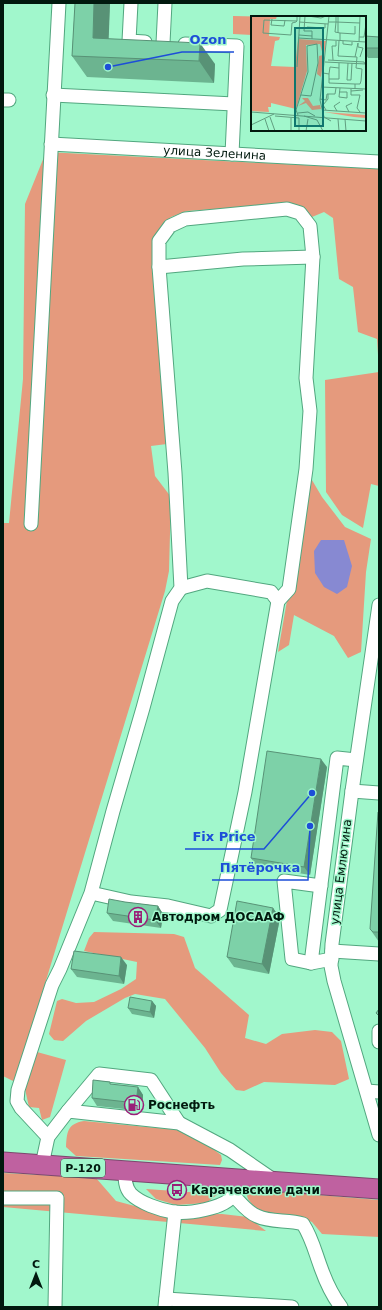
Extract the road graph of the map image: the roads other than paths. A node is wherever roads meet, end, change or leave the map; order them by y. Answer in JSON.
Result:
{"nodes":[{"id":1,"x":59,"y":3,"type":"edge"},
{"id":2,"x":131,"y":3,"type":"edge"},
{"id":3,"x":165,"y":3,"type":"edge"},
{"id":4,"x":163,"y":43,"type":"junction"},
{"id":5,"x":54,"y":95,"type":"junction"},
{"id":6,"x":234,"y":104,"type":"junction"},
{"id":7,"x":51,"y":144,"type":"junction"},
{"id":8,"x":232,"y":154,"type":"junction"},
{"id":9,"x":379,"y":162,"type":"edge"},
{"id":10,"x":313,"y":257,"type":"junction"},
{"id":11,"x":159,"y":267,"type":"junction"},
{"id":12,"x":31,"y":524,"type":"dead end"},
{"id":13,"x":181,"y":588,"type":"junction"},
{"id":14,"x":278,"y":601,"type":"junction"},
{"id":15,"x":379,"y":605,"type":"edge"},
{"id":16,"x":356,"y":760,"type":"junction"},
{"id":17,"x":352,"y":791,"type":"junction"},
{"id":18,"x":379,"y":793,"type":"edge"},
{"id":19,"x":321,"y":884,"type":"junction"},
{"id":20,"x":340,"y":884,"type":"junction"},
{"id":21,"x":91,"y":893,"type":"junction"},
{"id":22,"x":379,"y":954,"type":"edge"},
{"id":23,"x":332,"y":955,"type":"junction"},
{"id":24,"x":311,"y":963,"type":"junction"},
{"id":25,"x":379,"y":1031,"type":"edge"},
{"id":26,"x":379,"y":1042,"type":"edge"},
{"id":27,"x":373,"y":1092,"type":"edge"},
{"id":28,"x":68,"y":1111,"type":"junction"},
{"id":29,"x":179,"y":1123,"type":"junction"},
{"id":30,"x":379,"y":1134,"type":"edge"},
{"id":31,"x":48,"y":1137,"type":"junction"},
{"id":32,"x":3,"y":1162,"type":"edge"},
{"id":33,"x":42,"y":1165,"type":"junction"},
{"id":34,"x":125,"y":1171,"type":"junction"},
{"id":35,"x":276,"y":1182,"type":"junction"},
{"id":36,"x":234,"y":1187,"type":"junction"},
{"id":37,"x":379,"y":1189,"type":"edge"},
{"id":38,"x":3,"y":1198,"type":"edge"},
{"id":39,"x":175,"y":1212,"type":"junction"},
{"id":40,"x":165,"y":1303,"type":"edge"},
{"id":41,"x":55,"y":1307,"type":"edge"},
{"id":42,"x":292,"y":1307,"type":"edge"},
{"id":43,"x":341,"y":1307,"type":"edge"}],
"edges":[{"from":1,"to":5,"type":"street"},
{"from":2,"to":4,"type":"street"},
{"from":3,"to":4,"type":"street"},
{"from":4,"to":6,"type":"street"},
{"from":5,"to":6,"type":"street"},
{"from":5,"to":7,"type":"street"},
{"from":6,"to":8,"type":"street"},
{"from":7,"to":8,"type":"street","name":"улица Зеленина"},
{"from":7,"to":12,"type":"street"},
{"from":8,"to":9,"type":"street","name":"улица Зеленина"},
{"from":10,"to":11,"type":"street"},
{"from":10,"to":11,"type":"street"},
{"from":10,"to":14,"type":"street"},
{"from":11,"to":13,"type":"street"},
{"from":13,"to":14,"type":"street"},
{"from":13,"to":21,"type":"street"},
{"from":14,"to":21,"type":"street"},
{"from":15,"to":16,"type":"street","name":"улица Емлютина"},
{"from":16,"to":17,"type":"street","name":"улица Емлютина"},
{"from":16,"to":19,"type":"street"},
{"from":17,"to":18,"type":"street"},
{"from":17,"to":20,"type":"street","name":"улица Емлютина"},
{"from":19,"to":20,"type":"street"},
{"from":19,"to":24,"type":"street"},
{"from":19,"to":24,"type":"street"},
{"from":20,"to":23,"type":"street","name":"улица Емлютина"},
{"from":21,"to":31,"type":"street"},
{"from":22,"to":23,"type":"street"},
{"from":23,"to":24,"type":"street"},
{"from":23,"to":27,"type":"street","name":"улица Емлютина"},
{"from":25,"to":26,"type":"street"},
{"from":27,"to":30,"type":"street","name":"улица Емлютина"},
{"from":28,"to":29,"type":"street"},
{"from":28,"to":29,"type":"street"},
{"from":28,"to":31,"type":"street"},
{"from":29,"to":35,"type":"street"},
{"from":31,"to":33,"type":"street"},
{"from":32,"to":33,"type":"highway","number":"Р-120"},
{"from":33,"to":34,"type":"highway","number":"Р-120"},
{"from":34,"to":36,"type":"highway","number":"Р-120"},
{"from":34,"to":39,"type":"street"},
{"from":35,"to":36,"type":"highway","number":"Р-120"},
{"from":35,"to":37,"type":"highway","number":"Р-120"},
{"from":36,"to":39,"type":"street"},
{"from":36,"to":43,"type":"street"},
{"from":38,"to":41,"type":"street"},
{"from":39,"to":40,"type":"street"},
{"from":40,"to":42,"type":"street"}]}
